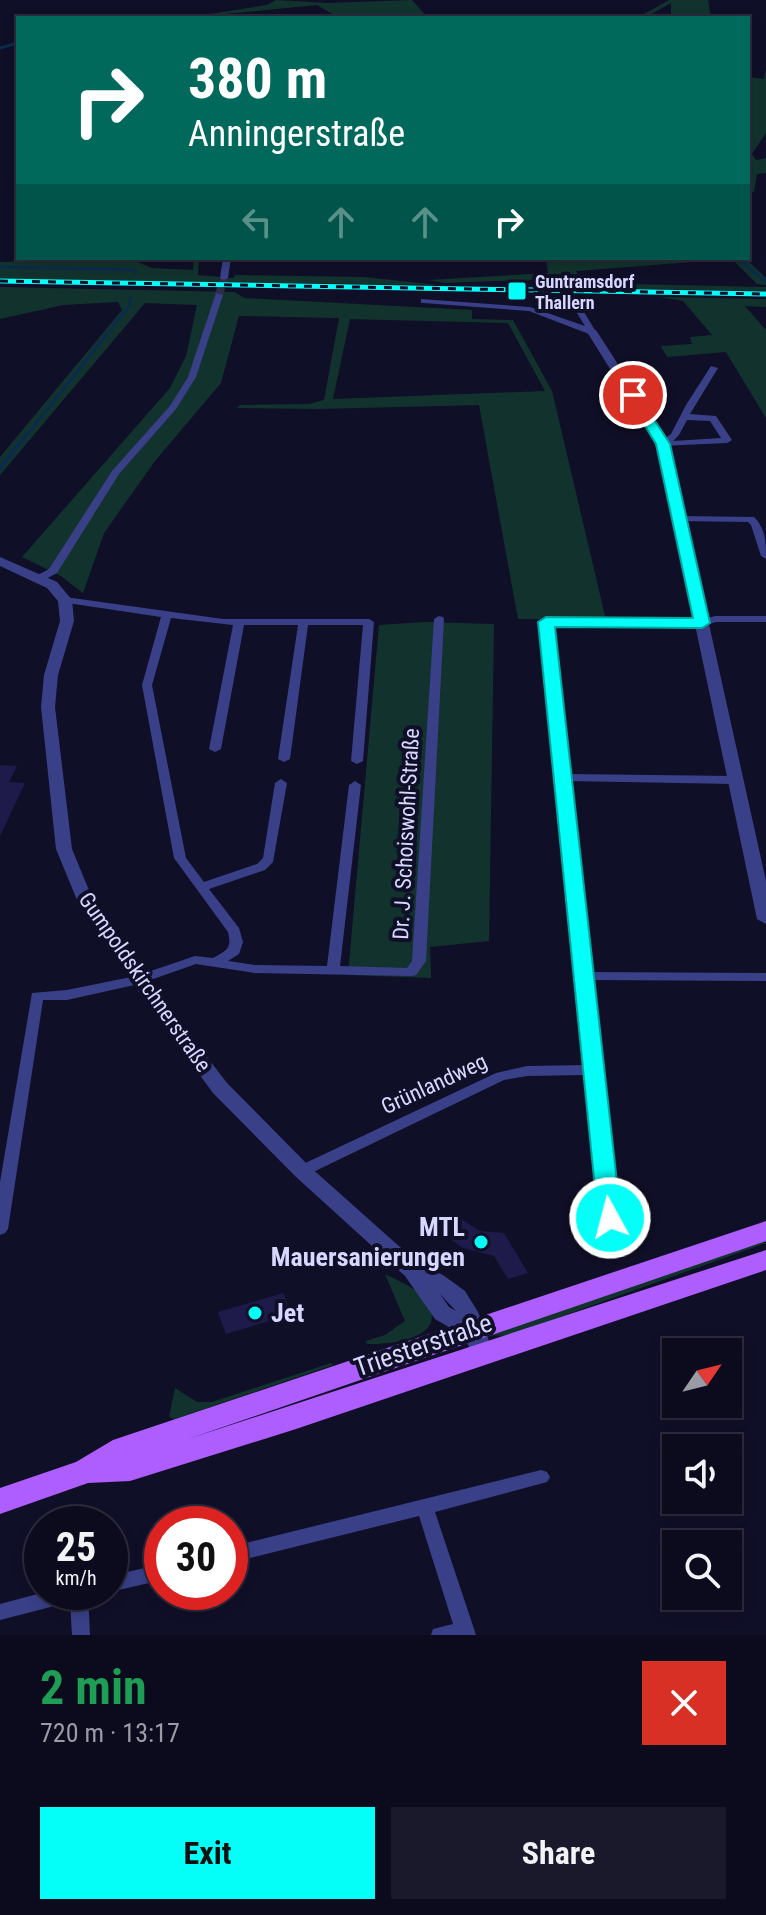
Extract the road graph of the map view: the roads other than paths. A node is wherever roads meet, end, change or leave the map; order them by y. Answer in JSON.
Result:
{"nodes":[{"id":1,"x":227,"y":260,"type":"edge"},
{"id":2,"x":224,"y":278,"type":"tunnel mouth"},
{"id":3,"x":563,"y":283,"type":"dead end"},
{"id":4,"x":219,"y":295,"type":"tunnel mouth"},
{"id":5,"x":424,"y":301,"type":"dead end"},
{"id":6,"x":592,"y":332,"type":"junction"},
{"id":7,"x":714,"y":368,"type":"dead end"},
{"id":8,"x":686,"y":417,"type":"junction"},
{"id":9,"x":663,"y":444,"type":"junction"},
{"id":10,"x":680,"y":519,"type":"junction"},
{"id":11,"x":766,"y":556,"type":"edge"},
{"id":12,"x":0,"y":561,"type":"edge"},
{"id":13,"x":40,"y":578,"type":"junction"},
{"id":14,"x":65,"y":600,"type":"junction"},
{"id":15,"x":167,"y":615,"type":"junction"},
{"id":16,"x":439,"y":619,"type":"dead end"},
{"id":17,"x":766,"y":619,"type":"edge"},
{"id":18,"x":239,"y":623,"type":"junction"},
{"id":19,"x":702,"y":623,"type":"junction"},
{"id":20,"x":303,"y":624,"type":"junction"},
{"id":21,"x":215,"y":749,"type":"dead end"},
{"id":22,"x":284,"y":759,"type":"dead end"},
{"id":23,"x":357,"y":761,"type":"dead end"},
{"id":24,"x":562,"y":777,"type":"junction"},
{"id":25,"x":734,"y":780,"type":"junction"},
{"id":26,"x":281,"y":783,"type":"dead end"},
{"id":27,"x":355,"y":785,"type":"dead end"},
{"id":28,"x":201,"y":887,"type":"junction"},
{"id":29,"x":766,"y":919,"type":"edge"},
{"id":30,"x":215,"y":963,"type":"junction"},
{"id":31,"x":333,"y":971,"type":"junction"},
{"id":32,"x":583,"y":976,"type":"junction"},
{"id":33,"x":766,"y":977,"type":"edge"},
{"id":34,"x":139,"y":980,"type":"junction"},
{"id":35,"x":592,"y":1070,"type":"junction"},
{"id":36,"x":302,"y":1171,"type":"junction"},
{"id":37,"x":0,"y":1229,"type":"edge"},
{"id":38,"x":766,"y":1231,"type":"edge"},
{"id":39,"x":613,"y":1249,"type":"dead end"},
{"id":40,"x":766,"y":1260,"type":"edge"},
{"id":41,"x":476,"y":1342,"type":"junction"},
{"id":42,"x":541,"y":1477,"type":"dead end"},
{"id":43,"x":0,"y":1501,"type":"edge"},
{"id":44,"x":425,"y":1507,"type":"junction"},
{"id":45,"x":248,"y":1551,"type":"edge"},
{"id":46,"x":24,"y":1606,"type":"edge"},
{"id":47,"x":79,"y":1610,"type":"edge"},
{"id":48,"x":0,"y":1612,"type":"edge"},
{"id":49,"x":466,"y":1633,"type":"edge"},
{"id":50,"x":81,"y":1635,"type":"edge"},
{"id":51,"x":440,"y":1635,"type":"edge"}],
"edges":[{"from":1,"to":2,"type":"street"},
{"from":3,"to":6,"type":"street","bridge":true},
{"from":4,"to":13,"type":"street"},
{"from":5,"to":6,"type":"street"},
{"from":6,"to":9,"type":"street"},
{"from":7,"to":8,"type":"street"},
{"from":8,"to":9,"type":"street"},
{"from":8,"to":9,"type":"street"},
{"from":9,"to":10,"type":"street"},
{"from":10,"to":11,"type":"street"},
{"from":10,"to":19,"type":"street"},
{"from":12,"to":13,"type":"street"},
{"from":13,"to":14,"type":"street"},
{"from":14,"to":15,"type":"street"},
{"from":14,"to":34,"type":"street","name":"Gumpoldskirchnerstraße"},
{"from":15,"to":18,"type":"street"},
{"from":15,"to":28,"type":"street"},
{"from":16,"to":31,"type":"street","name":"Dr. J. Schoiswohl-Straße"},
{"from":17,"to":19,"type":"street"},
{"from":18,"to":20,"type":"street"},
{"from":18,"to":21,"type":"street"},
{"from":19,"to":24,"type":"street"},
{"from":19,"to":25,"type":"street"},
{"from":20,"to":22,"type":"street"},
{"from":20,"to":23,"type":"street"},
{"from":24,"to":25,"type":"street"},
{"from":24,"to":32,"type":"street"},
{"from":25,"to":29,"type":"street"},
{"from":26,"to":28,"type":"street"},
{"from":27,"to":31,"type":"street"},
{"from":28,"to":30,"type":"street"},
{"from":30,"to":31,"type":"street","name":"Dr. J. Schoiswohl-Straße"},
{"from":30,"to":34,"type":"street","name":"Dr. J. Schoiswohl-Straße"},
{"from":32,"to":33,"type":"street"},
{"from":32,"to":35,"type":"street"},
{"from":34,"to":36,"type":"street","name":"Gumpoldskirchnerstraße"},
{"from":34,"to":37,"type":"street","name":"Dr. J. Schoiswohl-Straße"},
{"from":35,"to":36,"type":"street","name":"Grünlandweg"},
{"from":35,"to":39,"type":"street"},
{"from":36,"to":41,"type":"street","name":"Gumpoldskirchnerstraße"},
{"from":38,"to":41,"type":"main road","name":"Triesterstraße"},
{"from":40,"to":41,"type":"main road","name":"Triesterstraße"},
{"from":41,"to":43,"type":"main road","name":"Triesterstraße"},
{"from":42,"to":44,"type":"street"},
{"from":44,"to":45,"type":"street"},
{"from":44,"to":49,"type":"street"},
{"from":46,"to":48,"type":"street"},
{"from":47,"to":50,"type":"street"},
{"from":49,"to":51,"type":"street"}]}
